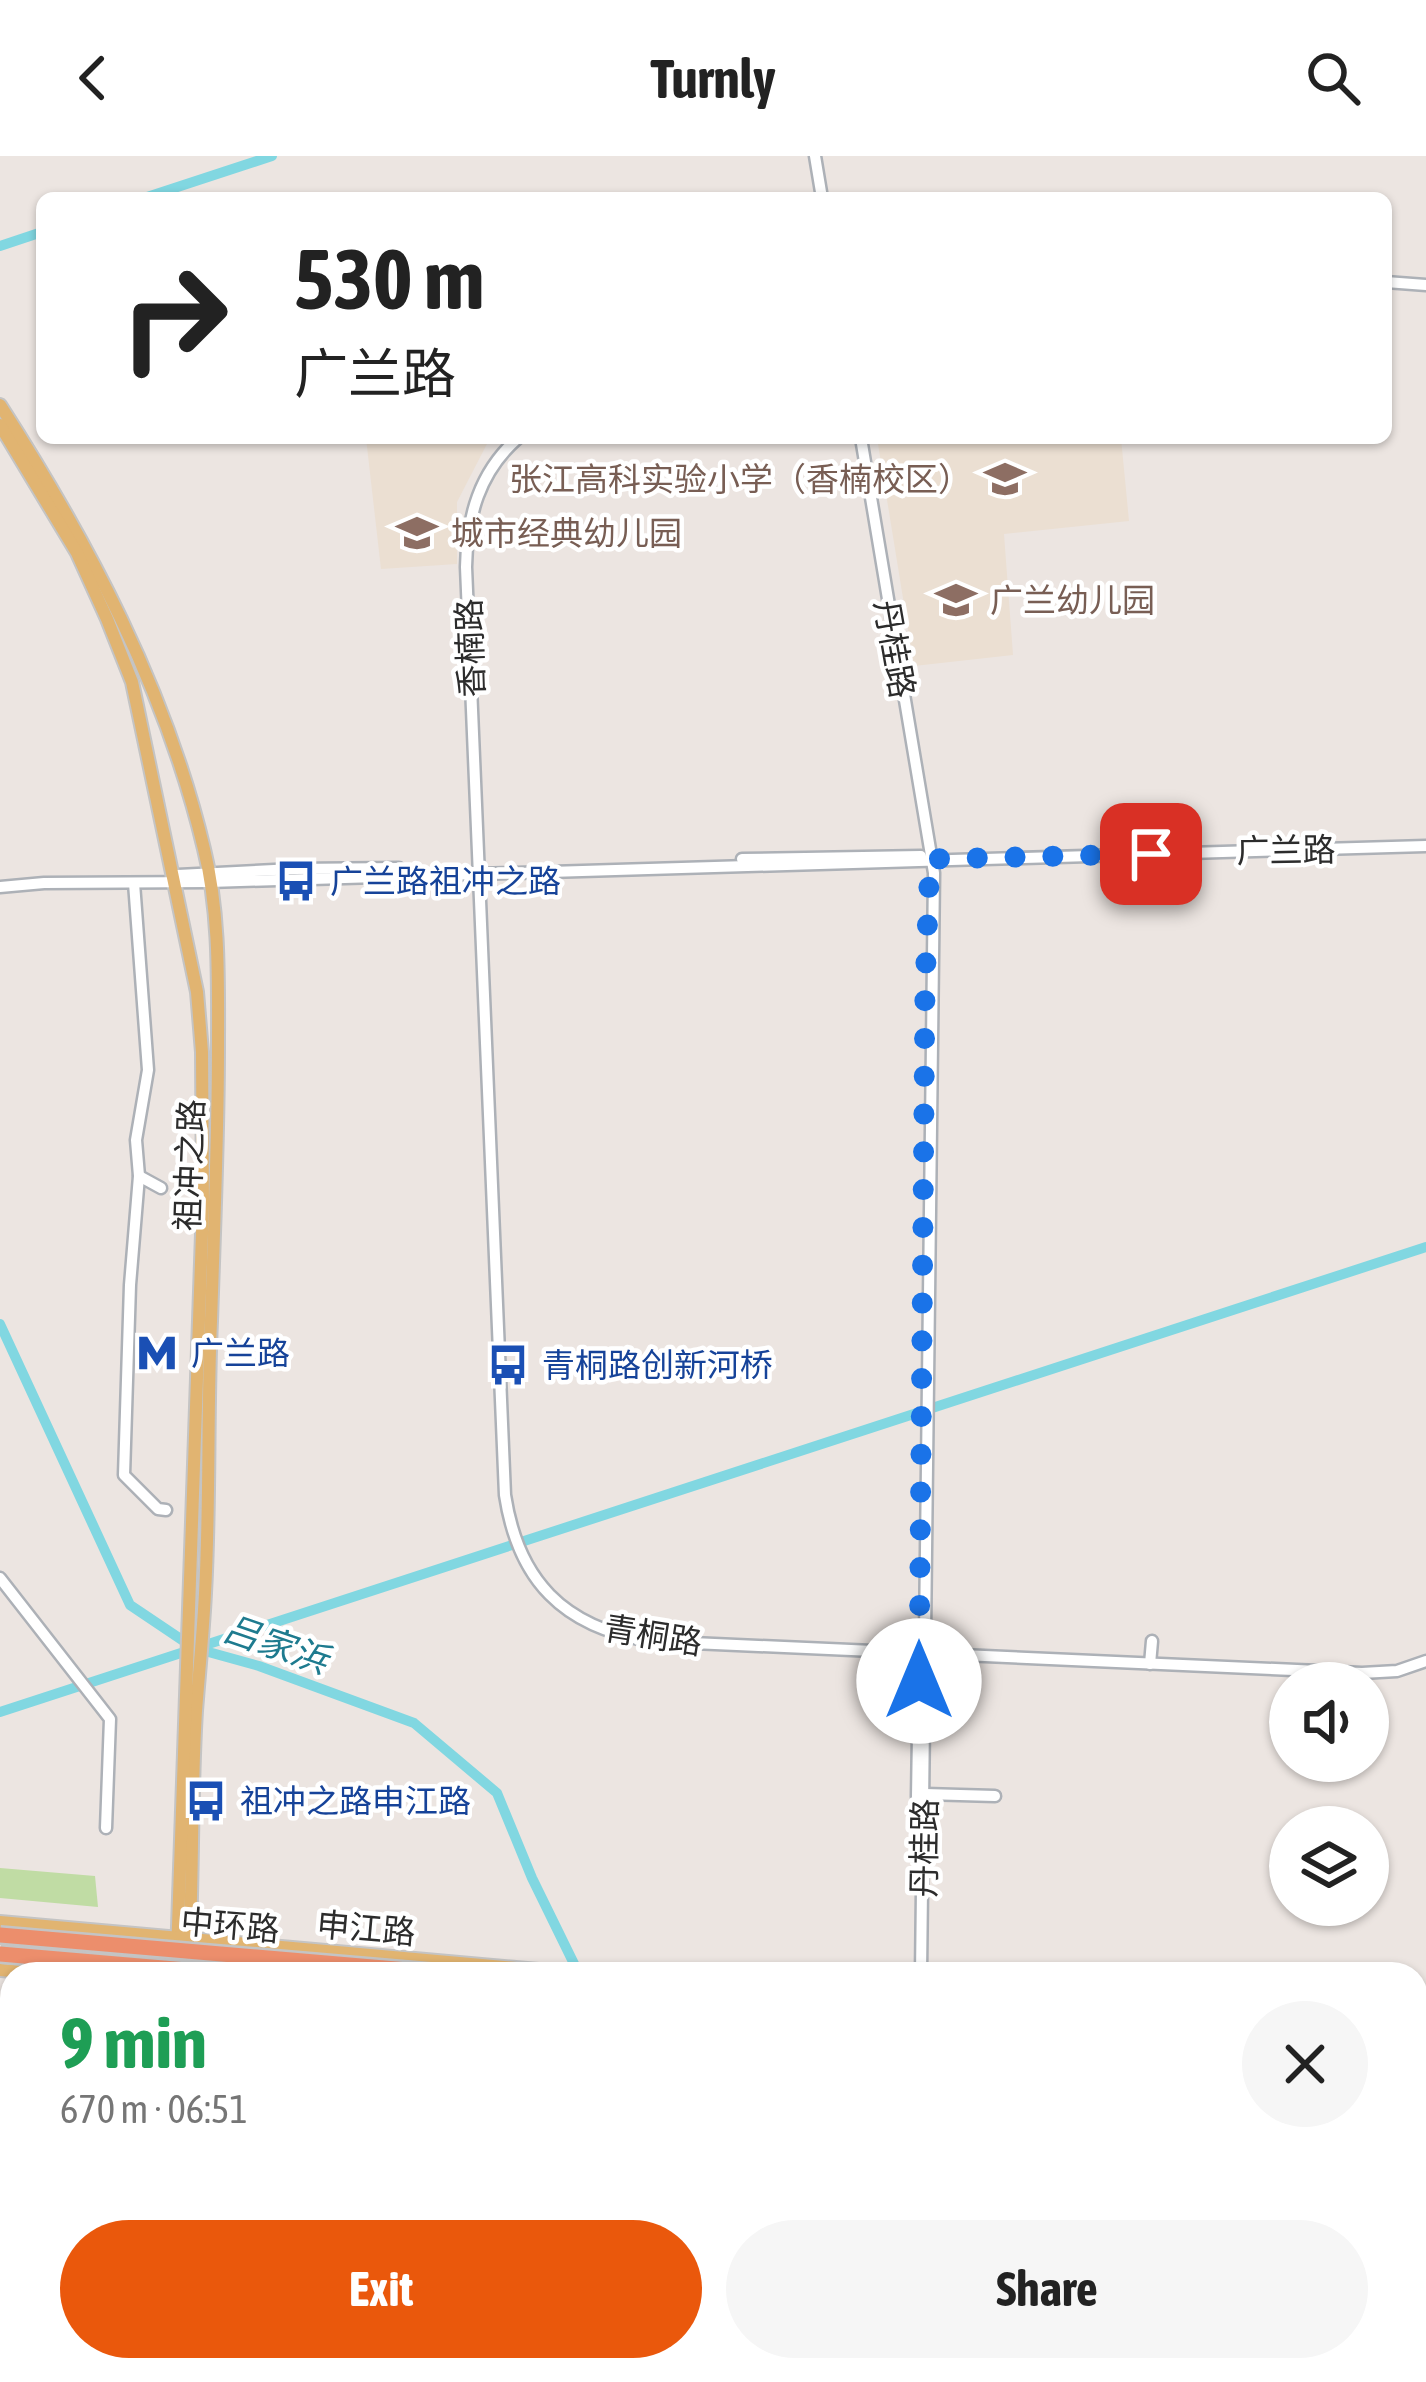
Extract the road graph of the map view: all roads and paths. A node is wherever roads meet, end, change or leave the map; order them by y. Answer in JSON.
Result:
{"nodes":[{"id":1,"x":815,"y":156,"type":"edge"},
{"id":2,"x":821,"y":192,"type":"edge"},
{"id":3,"x":1392,"y":282,"type":"edge"},
{"id":4,"x":1426,"y":285,"type":"edge"},
{"id":5,"x":0,"y":405,"type":"edge"},
{"id":6,"x":0,"y":425,"type":"edge"},
{"id":7,"x":512,"y":444,"type":"edge"},
{"id":8,"x":861,"y":444,"type":"edge"},
{"id":9,"x":1426,"y":846,"type":"edge"},
{"id":10,"x":930,"y":859,"type":"junction"},
{"id":11,"x":479,"y":870,"type":"junction"},
{"id":12,"x":173,"y":878,"type":"junction"},
{"id":13,"x":209,"y":878,"type":"junction"},
{"id":14,"x":134,"y":883,"type":"junction"},
{"id":15,"x":0,"y":884,"type":"edge"},
{"id":16,"x":139,"y":1176,"type":"junction"},
{"id":17,"x":161,"y":1188,"type":"dead end"},
{"id":18,"x":166,"y":1510,"type":"dead end"},
{"id":19,"x":0,"y":1579,"type":"edge"},
{"id":20,"x":1152,"y":1641,"type":"dead end"},
{"id":21,"x":922,"y":1653,"type":"junction"},
{"id":22,"x":1426,"y":1661,"type":"edge"},
{"id":23,"x":1150,"y":1664,"type":"junction"},
{"id":24,"x":191,"y":1712,"type":"junction"},
{"id":25,"x":925,"y":1794,"type":"junction"},
{"id":26,"x":995,"y":1796,"type":"dead end"},
{"id":27,"x":106,"y":1828,"type":"dead end"},
{"id":28,"x":0,"y":1922,"type":"edge"},
{"id":29,"x":0,"y":1935,"type":"edge"},
{"id":30,"x":184,"y":1938,"type":"junction"},
{"id":31,"x":0,"y":1954,"type":"edge"},
{"id":32,"x":93,"y":1962,"type":"edge"},
{"id":33,"x":179,"y":1962,"type":"edge"},
{"id":34,"x":187,"y":1962,"type":"edge"},
{"id":35,"x":314,"y":1962,"type":"edge"},
{"id":36,"x":450,"y":1962,"type":"edge"},
{"id":37,"x":918,"y":1962,"type":"edge"},
{"id":38,"x":918,"y":1962,"type":"edge"}],
"edges":[{"from":1,"to":2,"type":"street"},
{"from":3,"to":4,"type":"street"},
{"from":5,"to":13,"type":"main road","name":"祖冲之路"},
{"from":6,"to":12,"type":"main road","name":"祖冲之路"},
{"from":7,"to":11,"type":"street","name":"香楠路"},
{"from":8,"to":10,"type":"street","name":"丹桂路"},
{"from":9,"to":10,"type":"street","name":"广兰路"},
{"from":10,"to":11,"type":"street","name":"广兰路"},
{"from":10,"to":21,"type":"street","name":"丹桂路"},
{"from":11,"to":13,"type":"street","name":"广兰路"},
{"from":11,"to":21,"type":"street","name":"青桐路"},
{"from":12,"to":13,"type":"street","name":"广兰路"},
{"from":12,"to":14,"type":"street","name":"广兰路"},
{"from":12,"to":15,"type":"street","name":"广兰路"},
{"from":12,"to":24,"type":"main road","name":"祖冲之路"},
{"from":13,"to":24,"type":"main road","name":"祖冲之路"},
{"from":14,"to":15,"type":"street","name":"广兰路"},
{"from":14,"to":16,"type":"street"},
{"from":16,"to":17,"type":"street"},
{"from":16,"to":18,"type":"street"},
{"from":19,"to":27,"type":"street"},
{"from":20,"to":23,"type":"street"},
{"from":21,"to":23,"type":"street","name":"青桐路"},
{"from":21,"to":25,"type":"street","name":"丹桂路"},
{"from":21,"to":37,"type":"street","name":"丹桂路"},
{"from":22,"to":23,"type":"street","name":"青桐路"},
{"from":24,"to":30,"type":"main road","name":"祖冲之路"},
{"from":25,"to":26,"type":"street"},
{"from":25,"to":38,"type":"street","name":"丹桂路"},
{"from":28,"to":30,"type":"main road","name":"申江路"},
{"from":29,"to":35,"type":"highway","name":"中环路","bridge":true},
{"from":30,"to":33,"type":"main road","name":"祖冲之路"},
{"from":30,"to":34,"type":"main road","name":"祖冲之路"},
{"from":30,"to":36,"type":"main road","name":"申江路"},
{"from":31,"to":32,"type":"highway","name":"中环路","bridge":true}]}
